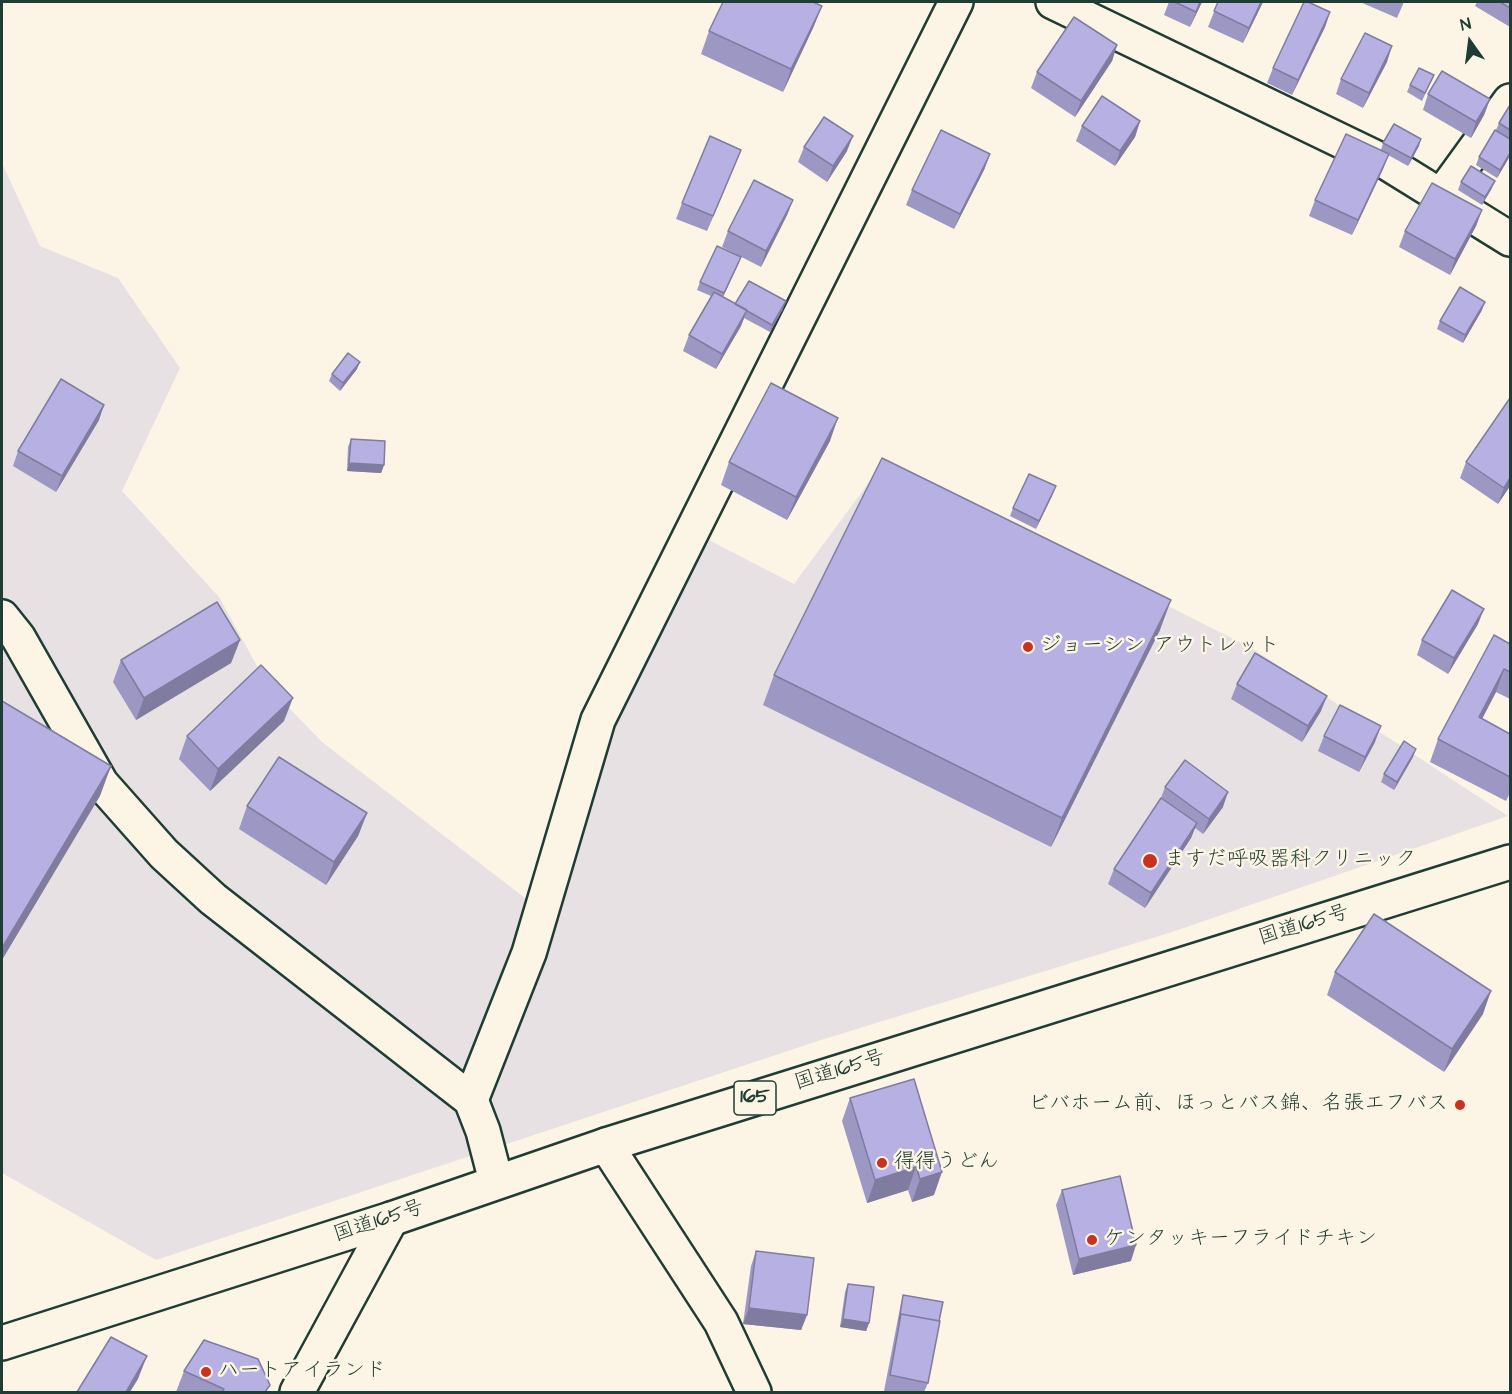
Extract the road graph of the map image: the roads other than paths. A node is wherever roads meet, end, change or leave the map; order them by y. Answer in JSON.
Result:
{"nodes":[{"id":1,"x":956,"y":2,"type":"edge"},
{"id":2,"x":1053,"y":2,"type":"edge"},
{"id":3,"x":1510,"y":101,"type":"edge"},
{"id":4,"x":1441,"y":196,"type":"junction"},
{"id":5,"x":1510,"y":239,"type":"edge"},
{"id":6,"x":2,"y":617,"type":"edge"},
{"id":7,"x":1510,"y":862,"type":"edge"},
{"id":8,"x":471,"y":1100,"type":"junction"},
{"id":9,"x":606,"y":1145,"type":"junction"},
{"id":10,"x":496,"y":1181,"type":"junction"},
{"id":11,"x":391,"y":1219,"type":"junction"},
{"id":12,"x":2,"y":1343,"type":"edge"},
{"id":13,"x":297,"y":1392,"type":"edge"},
{"id":14,"x":754,"y":1392,"type":"edge"}],
"edges":[{"from":1,"to":8,"type":"main road"},
{"from":2,"to":4,"type":"main road"},
{"from":3,"to":4,"type":"main road"},
{"from":4,"to":5,"type":"main road"},
{"from":6,"to":8,"type":"main road"},
{"from":7,"to":9,"type":"main road","name":"国道165号","number":"165"},
{"from":8,"to":10,"type":"main road"},
{"from":9,"to":10,"type":"main road","name":"国道165号","number":"165"},
{"from":9,"to":14,"type":"main road"},
{"from":10,"to":11,"type":"main road","name":"国道165号","number":"165"},
{"from":11,"to":12,"type":"main road","name":"国道165号","number":"165"},
{"from":11,"to":13,"type":"main road"}]}
